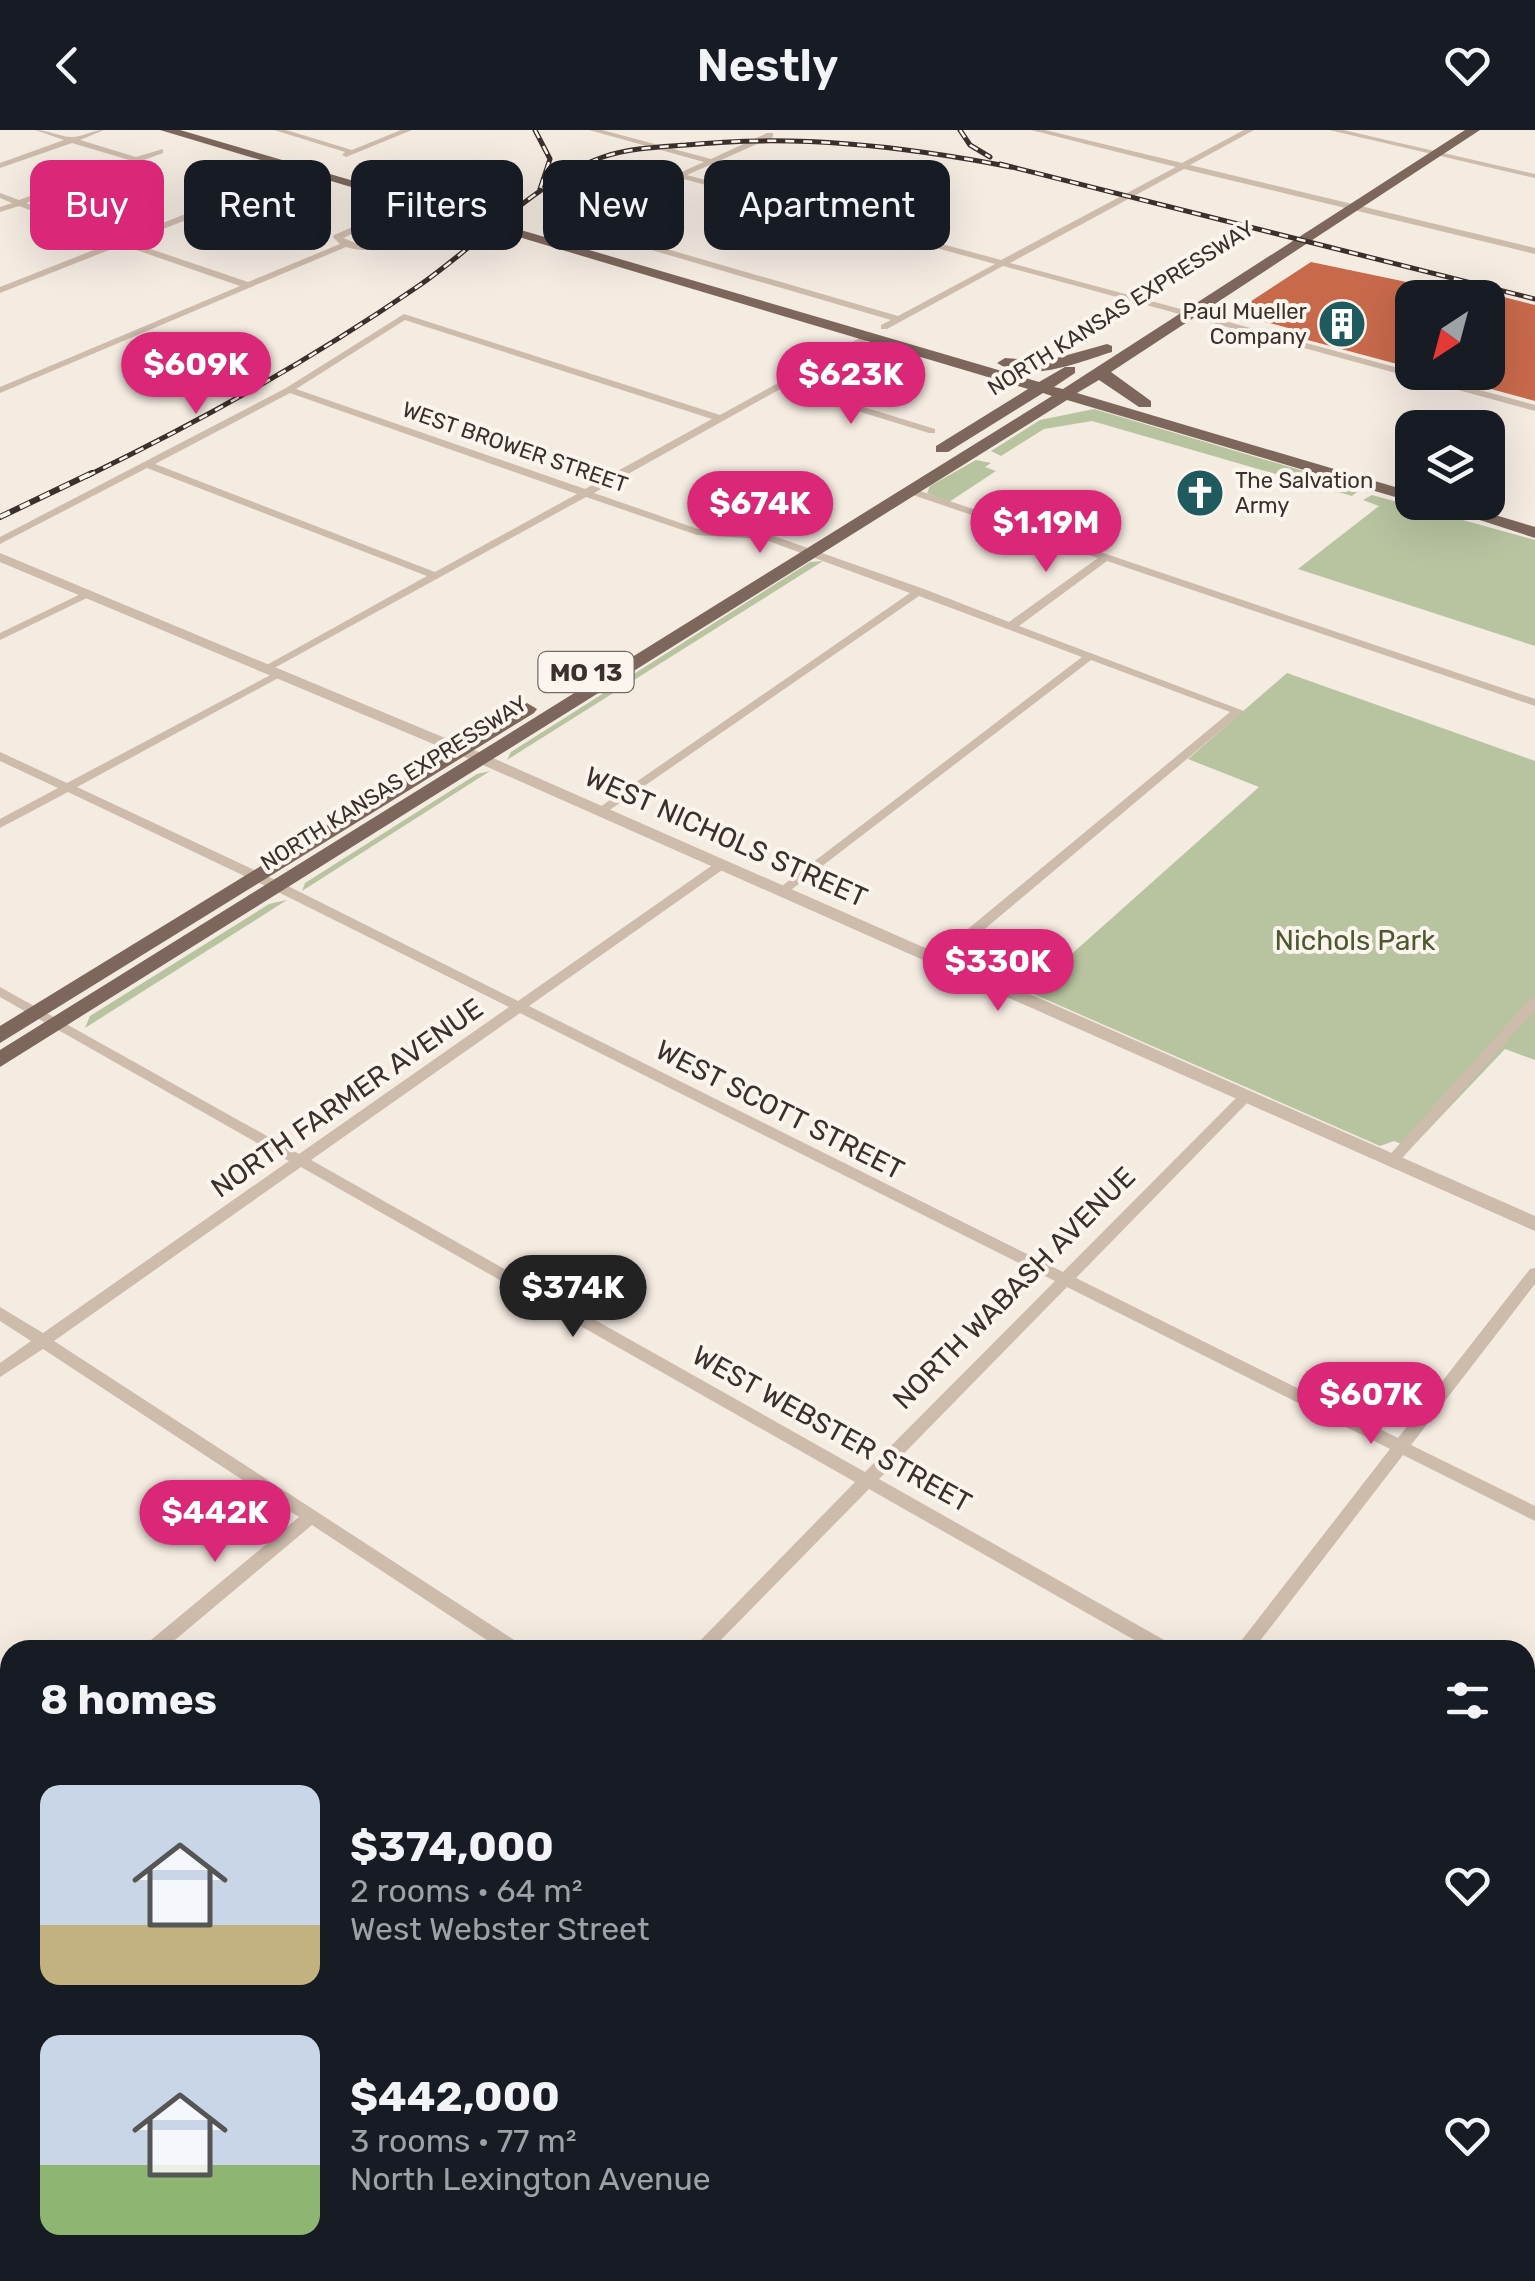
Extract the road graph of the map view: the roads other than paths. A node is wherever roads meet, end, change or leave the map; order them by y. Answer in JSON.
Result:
{"nodes":[{"id":1,"x":39,"y":130,"type":"edge"},
{"id":2,"x":100,"y":130,"type":"edge"},
{"id":3,"x":166,"y":130,"type":"edge"},
{"id":4,"x":197,"y":130,"type":"edge"},
{"id":5,"x":278,"y":130,"type":"edge"},
{"id":6,"x":408,"y":130,"type":"edge"},
{"id":7,"x":593,"y":130,"type":"edge"},
{"id":8,"x":1035,"y":130,"type":"edge"},
{"id":9,"x":1250,"y":130,"type":"edge"},
{"id":10,"x":1333,"y":130,"type":"edge"},
{"id":11,"x":1453,"y":130,"type":"edge"},
{"id":12,"x":1474,"y":130,"type":"edge"},
{"id":13,"x":770,"y":135,"type":"dead end"},
{"id":14,"x":72,"y":140,"type":"junction"},
{"id":15,"x":160,"y":150,"type":"dead end"},
{"id":16,"x":1428,"y":152,"type":"junction"},
{"id":17,"x":134,"y":159,"type":"junction"},
{"id":18,"x":705,"y":160,"type":"edge"},
{"id":19,"x":716,"y":160,"type":"edge"},
{"id":20,"x":0,"y":166,"type":"edge"},
{"id":21,"x":1183,"y":166,"type":"junction"},
{"id":22,"x":1535,"y":176,"type":"edge"},
{"id":23,"x":684,"y":177,"type":"edge"},
{"id":24,"x":351,"y":183,"type":"edge"},
{"id":25,"x":0,"y":195,"type":"edge"},
{"id":26,"x":18,"y":203,"type":"junction"},
{"id":27,"x":1344,"y":204,"type":"junction"},
{"id":28,"x":30,"y":208,"type":"edge"},
{"id":29,"x":0,"y":210,"type":"edge"},
{"id":30,"x":523,"y":231,"type":"edge"},
{"id":31,"x":351,"y":233,"type":"edge"},
{"id":32,"x":346,"y":244,"type":"junction"},
{"id":33,"x":351,"y":245,"type":"edge"},
{"id":34,"x":103,"y":250,"type":"edge"},
{"id":35,"x":142,"y":250,"type":"edge"},
{"id":36,"x":650,"y":250,"type":"edge"},
{"id":37,"x":1535,"y":251,"type":"edge"},
{"id":38,"x":1000,"y":264,"type":"junction"},
{"id":39,"x":250,"y":286,"type":"junction"},
{"id":40,"x":0,"y":290,"type":"edge"},
{"id":41,"x":1182,"y":312,"type":"junction"},
{"id":42,"x":884,"y":327,"type":"junction"},
{"id":43,"x":1107,"y":349,"type":"junction"},
{"id":44,"x":963,"y":363,"type":"junction"},
{"id":45,"x":1005,"y":363,"type":"junction"},
{"id":46,"x":1104,"y":370,"type":"junction"},
{"id":47,"x":782,"y":384,"type":"junction"},
{"id":48,"x":1061,"y":386,"type":"junction"},
{"id":49,"x":0,"y":390,"type":"edge"},
{"id":50,"x":289,"y":390,"type":"junction"},
{"id":51,"x":1018,"y":401,"type":"junction"},
{"id":52,"x":1145,"y":404,"type":"junction"},
{"id":53,"x":1110,"y":407,"type":"junction"},
{"id":54,"x":1535,"y":408,"type":"edge"},
{"id":55,"x":719,"y":418,"type":"junction"},
{"id":56,"x":1017,"y":423,"type":"junction"},
{"id":57,"x":932,"y":431,"type":"dead end"},
{"id":58,"x":148,"y":466,"type":"junction"},
{"id":59,"x":1395,"y":480,"type":"edge"},
{"id":60,"x":908,"y":490,"type":"junction"},
{"id":61,"x":1395,"y":491,"type":"edge"},
{"id":62,"x":585,"y":492,"type":"junction"},
{"id":63,"x":1505,"y":512,"type":"edge"},
{"id":64,"x":1492,"y":520,"type":"edge"},
{"id":65,"x":1535,"y":521,"type":"edge"},
{"id":66,"x":1535,"y":533,"type":"edge"},
{"id":67,"x":0,"y":541,"type":"edge"},
{"id":68,"x":800,"y":548,"type":"junction"},
{"id":69,"x":0,"y":557,"type":"edge"},
{"id":70,"x":1105,"y":558,"type":"junction"},
{"id":71,"x":435,"y":576,"type":"junction"},
{"id":72,"x":920,"y":591,"type":"junction"},
{"id":73,"x":87,"y":594,"type":"junction"},
{"id":74,"x":1011,"y":626,"type":"junction"},
{"id":75,"x":0,"y":637,"type":"edge"},
{"id":76,"x":1090,"y":656,"type":"junction"},
{"id":77,"x":272,"y":671,"type":"junction"},
{"id":78,"x":1535,"y":704,"type":"edge"},
{"id":79,"x":470,"y":754,"type":"junction"},
{"id":80,"x":0,"y":756,"type":"edge"},
{"id":81,"x":66,"y":787,"type":"junction"},
{"id":82,"x":600,"y":812,"type":"junction"},
{"id":83,"x":0,"y":824,"type":"edge"},
{"id":84,"x":721,"y":865,"type":"junction"},
{"id":85,"x":267,"y":881,"type":"junction"},
{"id":86,"x":783,"y":892,"type":"junction"},
{"id":87,"x":938,"y":961,"type":"junction"},
{"id":88,"x":0,"y":991,"type":"edge"},
{"id":89,"x":1535,"y":1002,"type":"edge"},
{"id":90,"x":521,"y":1008,"type":"junction"},
{"id":91,"x":49,"y":1017,"type":"junction"},
{"id":92,"x":0,"y":1036,"type":"edge"},
{"id":93,"x":0,"y":1060,"type":"edge"},
{"id":94,"x":1245,"y":1097,"type":"junction"},
{"id":95,"x":301,"y":1161,"type":"junction"},
{"id":96,"x":1391,"y":1162,"type":"junction"},
{"id":97,"x":1535,"y":1224,"type":"edge"},
{"id":98,"x":1535,"y":1273,"type":"edge"},
{"id":99,"x":1064,"y":1280,"type":"junction"},
{"id":100,"x":0,"y":1312,"type":"edge"},
{"id":101,"x":42,"y":1342,"type":"junction"},
{"id":102,"x":0,"y":1372,"type":"edge"},
{"id":103,"x":1400,"y":1446,"type":"junction"},
{"id":104,"x":868,"y":1480,"type":"junction"},
{"id":105,"x":1535,"y":1514,"type":"edge"},
{"id":106,"x":310,"y":1517,"type":"junction"},
{"id":107,"x":163,"y":1640,"type":"edge"},
{"id":108,"x":501,"y":1640,"type":"edge"},
{"id":109,"x":710,"y":1640,"type":"edge"},
{"id":110,"x":1149,"y":1640,"type":"edge"},
{"id":111,"x":1251,"y":1640,"type":"edge"}],
"edges":[{"from":1,"to":14,"type":"street"},
{"from":2,"to":14,"type":"street"},
{"from":3,"to":24,"type":"main road"},
{"from":4,"to":42,"type":"main road"},
{"from":5,"to":6,"type":"street"},
{"from":7,"to":18,"type":"street"},
{"from":8,"to":21,"type":"street"},
{"from":9,"to":21,"type":"street"},
{"from":10,"to":16,"type":"street"},
{"from":11,"to":16,"type":"main road","name":"NORTH KANSAS EXPRESSWAY","number":"MO 13"},
{"from":12,"to":16,"type":"main road","name":"NORTH KANSAS EXPRESSWAY","number":"MO 13"},
{"from":13,"to":19,"type":"street"},
{"from":14,"to":17,"type":"street"},
{"from":14,"to":20,"type":"street"},
{"from":15,"to":17,"type":"street"},
{"from":16,"to":22,"type":"street"},
{"from":16,"to":27,"type":"main road","name":"NORTH KANSAS EXPRESSWAY","number":"MO 13"},
{"from":17,"to":26,"type":"street"},
{"from":21,"to":27,"type":"street"},
{"from":21,"to":38,"type":"street"},
{"from":23,"to":38,"type":"street"},
{"from":25,"to":26,"type":"street"},
{"from":26,"to":28,"type":"street"},
{"from":26,"to":29,"type":"street"},
{"from":27,"to":37,"type":"street"},
{"from":27,"to":41,"type":"main road","name":"NORTH KANSAS EXPRESSWAY","number":"MO 13"},
{"from":30,"to":42,"type":"main road"},
{"from":31,"to":32,"type":"street"},
{"from":32,"to":33,"type":"street"},
{"from":32,"to":39,"type":"street"},
{"from":34,"to":40,"type":"street"},
{"from":35,"to":39,"type":"street"},
{"from":36,"to":42,"type":"street"},
{"from":38,"to":41,"type":"street"},
{"from":38,"to":42,"type":"street"},
{"from":39,"to":49,"type":"street"},
{"from":41,"to":43,"type":"main road","name":"NORTH KANSAS EXPRESSWAY","number":"MO 13"},
{"from":41,"to":46,"type":"main road","name":"NORTH KANSAS EXPRESSWAY","number":"MO 13"},
{"from":41,"to":54,"type":"street"},
{"from":42,"to":44,"type":"main road"},
{"from":42,"to":45,"type":"main road"},
{"from":42,"to":47,"type":"street"},
{"from":43,"to":45,"type":"main road"},
{"from":43,"to":48,"type":"main road","name":"NORTH KANSAS EXPRESSWAY","number":"MO 13"},
{"from":44,"to":48,"type":"main road"},
{"from":44,"to":51,"type":"main road"},
{"from":45,"to":48,"type":"main road"},
{"from":46,"to":48,"type":"main road","name":"NORTH KANSAS EXPRESSWAY","number":"MO 13"},
{"from":46,"to":52,"type":"main road"},
{"from":47,"to":55,"type":"street"},
{"from":47,"to":57,"type":"street"},
{"from":48,"to":51,"type":"main road","name":"NORTH KANSAS EXPRESSWAY","number":"MO 13"},
{"from":48,"to":52,"type":"main road"},
{"from":48,"to":53,"type":"main road"},
{"from":48,"to":56,"type":"main road","name":"NORTH KANSAS EXPRESSWAY","number":"MO 13"},
{"from":50,"to":55,"type":"street"},
{"from":50,"to":58,"type":"street"},
{"from":50,"to":62,"type":"street","name":"WEST BROWER STREET"},
{"from":51,"to":68,"type":"main road","name":"NORTH KANSAS EXPRESSWAY","number":"MO 13"},
{"from":52,"to":59,"type":"main road"},
{"from":53,"to":56,"type":"main road"},
{"from":53,"to":61,"type":"main road"},
{"from":55,"to":62,"type":"street"},
{"from":56,"to":60,"type":"main road","name":"NORTH KANSAS EXPRESSWAY","number":"MO 13"},
{"from":58,"to":67,"type":"street"},
{"from":58,"to":71,"type":"street"},
{"from":60,"to":68,"type":"main road","name":"NORTH KANSAS EXPRESSWAY","number":"MO 13"},
{"from":60,"to":70,"type":"street"},
{"from":62,"to":68,"type":"street","name":"WEST BROWER STREET"},
{"from":62,"to":71,"type":"street"},
{"from":63,"to":65,"type":"main road"},
{"from":64,"to":66,"type":"main road"},
{"from":68,"to":72,"type":"street","name":"WEST BROWER STREET"},
{"from":68,"to":79,"type":"main road","name":"NORTH KANSAS EXPRESSWAY","number":"MO 13"},
{"from":69,"to":73,"type":"street","name":"WEST NICHOLS STREET"},
{"from":70,"to":74,"type":"street"},
{"from":70,"to":78,"type":"street"},
{"from":71,"to":77,"type":"street"},
{"from":72,"to":74,"type":"street","name":"WEST BROWER STREET"},
{"from":72,"to":82,"type":"street"},
{"from":73,"to":75,"type":"street"},
{"from":73,"to":77,"type":"street","name":"WEST NICHOLS STREET"},
{"from":74,"to":76,"type":"street","name":"WEST BROWER STREET"},
{"from":76,"to":86,"type":"street"},
{"from":76,"to":87,"type":"street","name":"WEST BROWER STREET"},
{"from":77,"to":79,"type":"street","name":"WEST NICHOLS STREET"},
{"from":77,"to":81,"type":"street"},
{"from":79,"to":82,"type":"street","name":"WEST NICHOLS STREET"},
{"from":79,"to":85,"type":"main road","name":"NORTH KANSAS EXPRESSWAY","number":"MO 13"},
{"from":80,"to":81,"type":"street","name":"WEST SCOTT STREET"},
{"from":81,"to":83,"type":"street"},
{"from":81,"to":85,"type":"street","name":"WEST SCOTT STREET"},
{"from":82,"to":84,"type":"street","name":"WEST NICHOLS STREET"},
{"from":84,"to":86,"type":"street","name":"WEST NICHOLS STREET"},
{"from":84,"to":90,"type":"street","name":"NORTH FARMER AVENUE"},
{"from":85,"to":90,"type":"street","name":"WEST SCOTT STREET"},
{"from":85,"to":91,"type":"main road","name":"NORTH KANSAS EXPRESSWAY","number":"MO 13"},
{"from":86,"to":87,"type":"street","name":"WEST NICHOLS STREET"},
{"from":87,"to":94,"type":"street","name":"WEST NICHOLS STREET"},
{"from":88,"to":91,"type":"street","name":"WEST WEBSTER STREET"},
{"from":89,"to":96,"type":"street"},
{"from":90,"to":95,"type":"street","name":"NORTH FARMER AVENUE"},
{"from":90,"to":99,"type":"street","name":"WEST SCOTT STREET"},
{"from":91,"to":92,"type":"main road","name":"NORTH KANSAS EXPRESSWAY","number":"MO 13"},
{"from":91,"to":93,"type":"main road","name":"NORTH KANSAS EXPRESSWAY","number":"MO 13"},
{"from":91,"to":95,"type":"street","name":"WEST WEBSTER STREET"},
{"from":94,"to":96,"type":"street","name":"WEST NICHOLS STREET"},
{"from":94,"to":99,"type":"street","name":"NORTH WABASH AVENUE"},
{"from":95,"to":101,"type":"street","name":"NORTH FARMER AVENUE"},
{"from":95,"to":104,"type":"street","name":"WEST WEBSTER STREET"},
{"from":96,"to":97,"type":"street","name":"WEST NICHOLS STREET"},
{"from":98,"to":103,"type":"street"},
{"from":99,"to":103,"type":"street","name":"WEST SCOTT STREET"},
{"from":99,"to":104,"type":"street","name":"NORTH WABASH AVENUE"},
{"from":100,"to":101,"type":"street"},
{"from":101,"to":102,"type":"street","name":"NORTH FARMER AVENUE"},
{"from":101,"to":106,"type":"street"},
{"from":103,"to":105,"type":"street","name":"WEST SCOTT STREET"},
{"from":103,"to":111,"type":"street"},
{"from":104,"to":109,"type":"street","name":"NORTH WABASH AVENUE"},
{"from":104,"to":110,"type":"street","name":"WEST WEBSTER STREET"},
{"from":106,"to":107,"type":"street"},
{"from":106,"to":108,"type":"street"}]}
